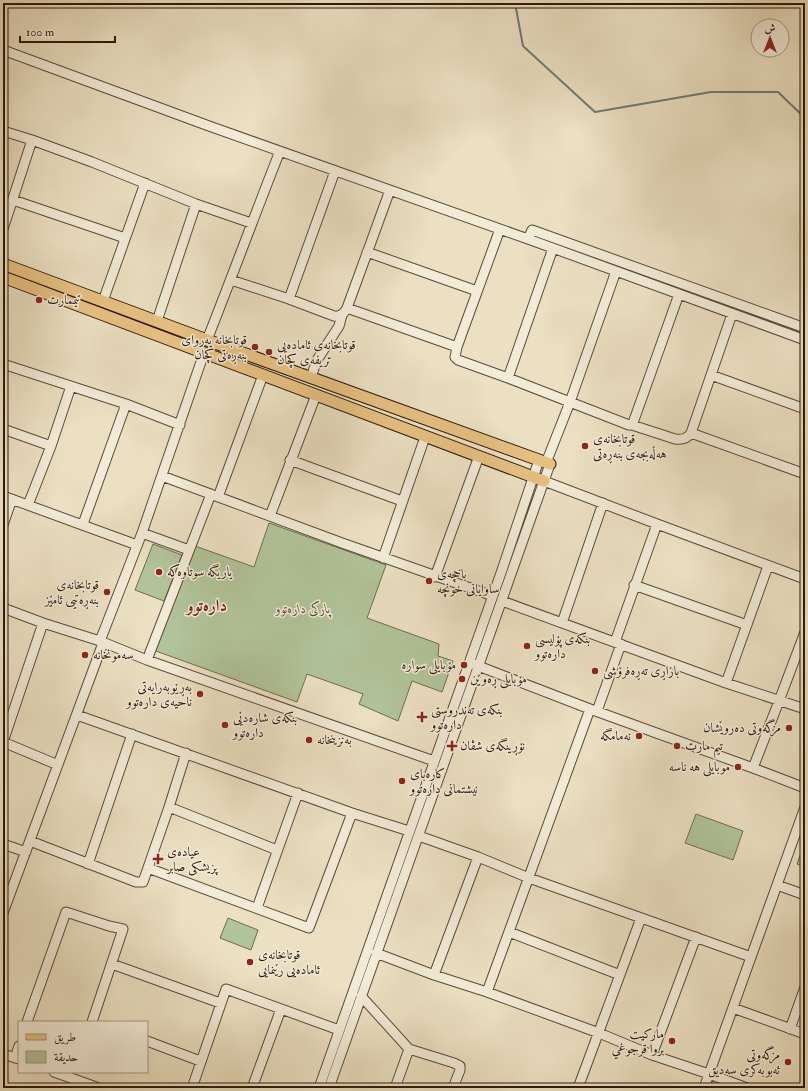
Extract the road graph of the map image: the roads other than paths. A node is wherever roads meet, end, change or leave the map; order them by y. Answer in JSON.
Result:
{"nodes":[{"id":1,"x":3,"y":50,"type":"edge"},
{"id":2,"x":3,"y":131,"type":"edge"},
{"id":3,"x":32,"y":140,"type":"junction"},
{"id":4,"x":280,"y":151,"type":"junction"},
{"id":5,"x":334,"y":171,"type":"junction"},
{"id":6,"x":145,"y":183,"type":"junction"},
{"id":7,"x":390,"y":190,"type":"junction"},
{"id":8,"x":13,"y":200,"type":"junction"},
{"id":9,"x":196,"y":204,"type":"junction"},
{"id":10,"x":251,"y":223,"type":"junction"},
{"id":11,"x":3,"y":229,"type":"edge"},
{"id":12,"x":500,"y":229,"type":"junction"},
{"id":13,"x":125,"y":238,"type":"junction"},
{"id":14,"x":528,"y":239,"type":"junction"},
{"id":15,"x":553,"y":248,"type":"junction"},
{"id":16,"x":367,"y":252,"type":"junction"},
{"id":17,"x":3,"y":264,"type":"edge"},
{"id":18,"x":616,"y":271,"type":"junction"},
{"id":19,"x":3,"y":277,"type":"edge"},
{"id":20,"x":231,"y":280,"type":"junction"},
{"id":21,"x":477,"y":291,"type":"junction"},
{"id":22,"x":679,"y":294,"type":"junction"},
{"id":23,"x":289,"y":299,"type":"junction"},
{"id":24,"x":103,"y":301,"type":"junction"},
{"id":25,"x":344,"y":311,"type":"junction"},
{"id":26,"x":732,"y":314,"type":"junction"},
{"id":27,"x":157,"y":321,"type":"junction"},
{"id":28,"x":805,"y":328,"type":"edge"},
{"id":29,"x":207,"y":340,"type":"junction"},
{"id":30,"x":805,"y":340,"type":"edge"},
{"id":31,"x":457,"y":347,"type":"junction"},
{"id":32,"x":204,"y":353,"type":"junction"},
{"id":33,"x":3,"y":364,"type":"edge"},
{"id":34,"x":263,"y":375,"type":"junction"},
{"id":35,"x":711,"y":375,"type":"junction"},
{"id":36,"x":508,"y":378,"type":"junction"},
{"id":37,"x":316,"y":379,"type":"junction"},
{"id":38,"x":71,"y":386,"type":"junction"},
{"id":39,"x":316,"y":395,"type":"junction"},
{"id":40,"x":570,"y":402,"type":"junction"},
{"id":41,"x":126,"y":404,"type":"junction"},
{"id":42,"x":805,"y":409,"type":"edge"},
{"id":43,"x":180,"y":425,"type":"junction"},
{"id":44,"x":632,"y":425,"type":"junction"},
{"id":45,"x":3,"y":429,"type":"edge"},
{"id":46,"x":691,"y":432,"type":"junction"},
{"id":47,"x":425,"y":437,"type":"junction"},
{"id":48,"x":51,"y":446,"type":"junction"},
{"id":49,"x":479,"y":456,"type":"junction"},
{"id":50,"x":290,"y":460,"type":"junction"},
{"id":51,"x":545,"y":463,"type":"junction"},
{"id":52,"x":804,"y":471,"type":"edge"},
{"id":53,"x":162,"y":476,"type":"junction"},
{"id":54,"x":533,"y":477,"type":"junction"},
{"id":55,"x":544,"y":481,"type":"junction"},
{"id":56,"x":3,"y":496,"type":"edge"},
{"id":57,"x":214,"y":496,"type":"junction"},
{"id":58,"x":12,"y":500,"type":"junction"},
{"id":59,"x":402,"y":501,"type":"junction"},
{"id":60,"x":603,"y":503,"type":"junction"},
{"id":61,"x":28,"y":505,"type":"junction"},
{"id":62,"x":270,"y":516,"type":"junction"},
{"id":63,"x":83,"y":524,"type":"junction"},
{"id":64,"x":657,"y":524,"type":"junction"},
{"id":65,"x":3,"y":525,"type":"edge"},
{"id":66,"x":142,"y":533,"type":"junction"},
{"id":67,"x":137,"y":544,"type":"junction"},
{"id":68,"x":189,"y":550,"type":"junction"},
{"id":69,"x":383,"y":558,"type":"junction"},
{"id":70,"x":768,"y":566,"type":"junction"},
{"id":71,"x":436,"y":577,"type":"junction"},
{"id":72,"x":805,"y":579,"type":"edge"},
{"id":73,"x":634,"y":585,"type":"junction"},
{"id":74,"x":493,"y":596,"type":"junction"},
{"id":75,"x":502,"y":600,"type":"junction"},
{"id":76,"x":3,"y":608,"type":"edge"},
{"id":77,"x":43,"y":623,"type":"junction"},
{"id":78,"x":483,"y":623,"type":"junction"},
{"id":79,"x":562,"y":623,"type":"junction"},
{"id":80,"x":747,"y":625,"type":"junction"},
{"id":81,"x":492,"y":626,"type":"junction"},
{"id":82,"x":805,"y":632,"type":"edge"},
{"id":83,"x":102,"y":642,"type":"junction"},
{"id":84,"x":618,"y":643,"type":"junction"},
{"id":85,"x":147,"y":660,"type":"junction"},
{"id":86,"x":469,"y":663,"type":"junction"},
{"id":87,"x":478,"y":666,"type":"junction"},
{"id":88,"x":726,"y":683,"type":"junction"},
{"id":89,"x":780,"y":701,"type":"junction"},
{"id":90,"x":594,"y":710,"type":"junction"},
{"id":91,"x":805,"y":710,"type":"edge"},
{"id":92,"x":76,"y":715,"type":"junction"},
{"id":93,"x":132,"y":734,"type":"junction"},
{"id":94,"x":3,"y":742,"type":"edge"},
{"id":95,"x":186,"y":753,"type":"junction"},
{"id":96,"x":434,"y":761,"type":"junction"},
{"id":97,"x":444,"y":764,"type":"junction"},
{"id":98,"x":58,"y":765,"type":"junction"},
{"id":99,"x":752,"y":768,"type":"junction"},
{"id":100,"x":805,"y":788,"type":"edge"},
{"id":101,"x":298,"y":793,"type":"junction"},
{"id":102,"x":169,"y":807,"type":"junction"},
{"id":103,"x":805,"y":807,"type":"edge"},
{"id":104,"x":352,"y":813,"type":"junction"},
{"id":105,"x":409,"y":831,"type":"junction"},
{"id":106,"x":419,"y":836,"type":"junction"},
{"id":107,"x":30,"y":841,"type":"junction"},
{"id":108,"x":3,"y":844,"type":"edge"},
{"id":109,"x":277,"y":850,"type":"junction"},
{"id":110,"x":26,"y":852,"type":"junction"},
{"id":111,"x":478,"y":857,"type":"junction"},
{"id":112,"x":88,"y":864,"type":"junction"},
{"id":113,"x":148,"y":868,"type":"junction"},
{"id":114,"x":529,"y":878,"type":"junction"},
{"id":115,"x":777,"y":885,"type":"junction"},
{"id":116,"x":805,"y":895,"type":"edge"},
{"id":117,"x":257,"y":908,"type":"junction"},
{"id":118,"x":3,"y":913,"type":"edge"},
{"id":119,"x":641,"y":918,"type":"junction"},
{"id":120,"x":509,"y":932,"type":"junction"},
{"id":121,"x":696,"y":937,"type":"junction"},
{"id":122,"x":376,"y":954,"type":"junction"},
{"id":123,"x":751,"y":957,"type":"junction"},
{"id":124,"x":112,"y":964,"type":"junction"},
{"id":125,"x":434,"y":975,"type":"junction"},
{"id":126,"x":620,"y":975,"type":"junction"},
{"id":127,"x":805,"y":987,"type":"edge"},
{"id":128,"x":487,"y":992,"type":"junction"},
{"id":129,"x":361,"y":996,"type":"junction"},
{"id":130,"x":220,"y":1003,"type":"junction"},
{"id":131,"x":733,"y":1008,"type":"junction"},
{"id":132,"x":281,"y":1009,"type":"junction"},
{"id":133,"x":27,"y":1021,"type":"edge"},
{"id":134,"x":94,"y":1021,"type":"edge"},
{"id":135,"x":790,"y":1029,"type":"junction"},
{"id":136,"x":339,"y":1030,"type":"junction"},
{"id":137,"x":599,"y":1033,"type":"junction"},
{"id":138,"x":805,"y":1034,"type":"edge"},
{"id":139,"x":148,"y":1041,"type":"edge"},
{"id":140,"x":409,"y":1049,"type":"junction"},
{"id":141,"x":3,"y":1054,"type":"edge"},
{"id":142,"x":652,"y":1055,"type":"junction"},
{"id":143,"x":17,"y":1059,"type":"edge"},
{"id":144,"x":200,"y":1061,"type":"junction"},
{"id":145,"x":60,"y":1073,"type":"edge"},
{"id":146,"x":709,"y":1074,"type":"junction"},
{"id":147,"x":71,"y":1075,"type":"edge"},
{"id":148,"x":99,"y":1088,"type":"edge"},
{"id":149,"x":192,"y":1088,"type":"edge"},
{"id":150,"x":252,"y":1088,"type":"edge"},
{"id":151,"x":319,"y":1088,"type":"edge"},
{"id":152,"x":329,"y":1088,"type":"edge"},
{"id":153,"x":395,"y":1088,"type":"edge"},
{"id":154,"x":453,"y":1088,"type":"edge"},
{"id":155,"x":578,"y":1088,"type":"edge"},
{"id":156,"x":704,"y":1088,"type":"edge"},
{"id":157,"x":747,"y":1088,"type":"edge"}],
"edges":[{"from":1,"to":4,"type":"street"},
{"from":2,"to":3,"type":"street"},
{"from":3,"to":6,"type":"street"},
{"from":3,"to":8,"type":"street"},
{"from":4,"to":5,"type":"street"},
{"from":4,"to":10,"type":"street"},
{"from":5,"to":7,"type":"street"},
{"from":5,"to":23,"type":"street"},
{"from":6,"to":9,"type":"street"},
{"from":6,"to":13,"type":"street"},
{"from":7,"to":12,"type":"street"},
{"from":7,"to":16,"type":"street"},
{"from":8,"to":11,"type":"street"},
{"from":8,"to":13,"type":"street"},
{"from":9,"to":10,"type":"street"},
{"from":9,"to":27,"type":"street"},
{"from":10,"to":20,"type":"street"},
{"from":12,"to":14,"type":"street"},
{"from":12,"to":21,"type":"street"},
{"from":13,"to":24,"type":"street"},
{"from":14,"to":15,"type":"street"},
{"from":14,"to":28,"type":"street"},
{"from":15,"to":18,"type":"street"},
{"from":15,"to":36,"type":"street"},
{"from":16,"to":21,"type":"street"},
{"from":16,"to":25,"type":"street"},
{"from":17,"to":24,"type":"main road"},
{"from":18,"to":22,"type":"street"},
{"from":18,"to":40,"type":"street"},
{"from":19,"to":32,"type":"main road"},
{"from":20,"to":23,"type":"street"},
{"from":20,"to":29,"type":"street"},
{"from":21,"to":31,"type":"street"},
{"from":22,"to":26,"type":"street"},
{"from":22,"to":44,"type":"street"},
{"from":23,"to":25,"type":"street"},
{"from":24,"to":27,"type":"main road"},
{"from":25,"to":31,"type":"street"},
{"from":25,"to":37,"type":"street"},
{"from":26,"to":30,"type":"street"},
{"from":26,"to":35,"type":"street"},
{"from":27,"to":29,"type":"main road"},
{"from":29,"to":37,"type":"main road"},
{"from":31,"to":36,"type":"street"},
{"from":32,"to":34,"type":"main road"},
{"from":32,"to":43,"type":"street"},
{"from":33,"to":38,"type":"street"},
{"from":34,"to":39,"type":"main road"},
{"from":34,"to":57,"type":"street"},
{"from":35,"to":42,"type":"street"},
{"from":35,"to":46,"type":"street"},
{"from":36,"to":40,"type":"street"},
{"from":37,"to":39,"type":"main road"},
{"from":37,"to":51,"type":"main road"},
{"from":38,"to":41,"type":"street"},
{"from":38,"to":48,"type":"street"},
{"from":39,"to":47,"type":"main road"},
{"from":39,"to":50,"type":"street"},
{"from":40,"to":44,"type":"street"},
{"from":40,"to":51,"type":"street"},
{"from":41,"to":43,"type":"street"},
{"from":41,"to":63,"type":"street"},
{"from":43,"to":53,"type":"street"},
{"from":44,"to":46,"type":"street"},
{"from":45,"to":48,"type":"street"},
{"from":46,"to":52,"type":"street"},
{"from":47,"to":49,"type":"main road"},
{"from":47,"to":59,"type":"street"},
{"from":48,"to":61,"type":"street"},
{"from":49,"to":54,"type":"main road"},
{"from":49,"to":71,"type":"street"},
{"from":50,"to":59,"type":"street"},
{"from":50,"to":62,"type":"street"},
{"from":51,"to":54,"type":"street"},
{"from":51,"to":55,"type":"street"},
{"from":53,"to":57,"type":"street"},
{"from":53,"to":66,"type":"street"},
{"from":54,"to":55,"type":"main road"},
{"from":54,"to":74,"type":"street"},
{"from":55,"to":60,"type":"street"},
{"from":55,"to":75,"type":"street"},
{"from":56,"to":58,"type":"street"},
{"from":57,"to":62,"type":"street"},
{"from":57,"to":68,"type":"street"},
{"from":58,"to":61,"type":"street"},
{"from":58,"to":65,"type":"street"},
{"from":59,"to":69,"type":"street"},
{"from":60,"to":64,"type":"street"},
{"from":60,"to":79,"type":"street"},
{"from":61,"to":63,"type":"street"},
{"from":62,"to":69,"type":"street"},
{"from":63,"to":67,"type":"street"},
{"from":64,"to":70,"type":"street"},
{"from":64,"to":73,"type":"street"},
{"from":66,"to":67,"type":"street"},
{"from":66,"to":68,"type":"street"},
{"from":67,"to":83,"type":"street"},
{"from":68,"to":85,"type":"street"},
{"from":69,"to":71,"type":"street"},
{"from":70,"to":72,"type":"street"},
{"from":70,"to":80,"type":"street"},
{"from":71,"to":74,"type":"street"},
{"from":73,"to":80,"type":"street"},
{"from":73,"to":84,"type":"street"},
{"from":74,"to":78,"type":"street"},
{"from":75,"to":79,"type":"street"},
{"from":75,"to":81,"type":"street"},
{"from":76,"to":77,"type":"street"},
{"from":77,"to":83,"type":"street"},
{"from":77,"to":94,"type":"street"},
{"from":78,"to":81,"type":"street"},
{"from":78,"to":86,"type":"street"},
{"from":79,"to":84,"type":"street"},
{"from":80,"to":88,"type":"street"},
{"from":81,"to":87,"type":"street"},
{"from":82,"to":89,"type":"street"},
{"from":83,"to":85,"type":"street"},
{"from":83,"to":92,"type":"street"},
{"from":84,"to":88,"type":"street"},
{"from":84,"to":90,"type":"street"},
{"from":85,"to":96,"type":"street"},
{"from":86,"to":87,"type":"street"},
{"from":86,"to":96,"type":"street"},
{"from":87,"to":90,"type":"street"},
{"from":87,"to":97,"type":"street"},
{"from":88,"to":89,"type":"street"},
{"from":89,"to":91,"type":"street"},
{"from":89,"to":99,"type":"street"},
{"from":90,"to":99,"type":"street"},
{"from":90,"to":114,"type":"street"},
{"from":92,"to":93,"type":"street"},
{"from":92,"to":98,"type":"street"},
{"from":93,"to":95,"type":"street"},
{"from":93,"to":112,"type":"street"},
{"from":94,"to":98,"type":"street"},
{"from":95,"to":101,"type":"street"},
{"from":95,"to":102,"type":"street"},
{"from":96,"to":97,"type":"street"},
{"from":96,"to":105,"type":"street"},
{"from":97,"to":106,"type":"street"},
{"from":98,"to":107,"type":"street"},
{"from":99,"to":100,"type":"street"},
{"from":101,"to":104,"type":"street"},
{"from":101,"to":109,"type":"street"},
{"from":102,"to":109,"type":"street"},
{"from":102,"to":113,"type":"street"},
{"from":103,"to":115,"type":"street"},
{"from":104,"to":105,"type":"street"},
{"from":104,"to":117,"type":"street"},
{"from":105,"to":136,"type":"street"},
{"from":106,"to":111,"type":"street"},
{"from":106,"to":122,"type":"street"},
{"from":107,"to":110,"type":"street"},
{"from":107,"to":112,"type":"street"},
{"from":108,"to":110,"type":"street"},
{"from":109,"to":117,"type":"street"},
{"from":110,"to":118,"type":"street"},
{"from":111,"to":114,"type":"street"},
{"from":111,"to":125,"type":"street"},
{"from":112,"to":113,"type":"street"},
{"from":113,"to":117,"type":"street"},
{"from":114,"to":119,"type":"street"},
{"from":114,"to":120,"type":"street"},
{"from":115,"to":116,"type":"street"},
{"from":115,"to":123,"type":"street"},
{"from":119,"to":121,"type":"street"},
{"from":119,"to":126,"type":"street"},
{"from":120,"to":126,"type":"street"},
{"from":120,"to":128,"type":"street"},
{"from":121,"to":123,"type":"street"},
{"from":121,"to":142,"type":"street"},
{"from":122,"to":125,"type":"street"},
{"from":122,"to":129,"type":"street"},
{"from":123,"to":131,"type":"street"},
{"from":124,"to":130,"type":"street"},
{"from":124,"to":133,"type":"street"},
{"from":124,"to":134,"type":"street"},
{"from":125,"to":128,"type":"street"},
{"from":126,"to":137,"type":"street"},
{"from":127,"to":135,"type":"street"},
{"from":128,"to":137,"type":"street"},
{"from":129,"to":140,"type":"street"},
{"from":129,"to":152,"type":"street"},
{"from":130,"to":132,"type":"street"},
{"from":130,"to":144,"type":"street"},
{"from":131,"to":135,"type":"street"},
{"from":131,"to":146,"type":"street"},
{"from":132,"to":136,"type":"street"},
{"from":132,"to":150,"type":"street"},
{"from":135,"to":138,"type":"street"},
{"from":136,"to":151,"type":"street"},
{"from":137,"to":142,"type":"street"},
{"from":137,"to":155,"type":"street"},
{"from":139,"to":144,"type":"street"},
{"from":140,"to":153,"type":"street"},
{"from":140,"to":154,"type":"street"},
{"from":141,"to":143,"type":"street"},
{"from":142,"to":146,"type":"street"},
{"from":144,"to":149,"type":"street"},
{"from":145,"to":147,"type":"street"},
{"from":146,"to":156,"type":"street"},
{"from":146,"to":157,"type":"street"},
{"from":147,"to":148,"type":"street"}]}
